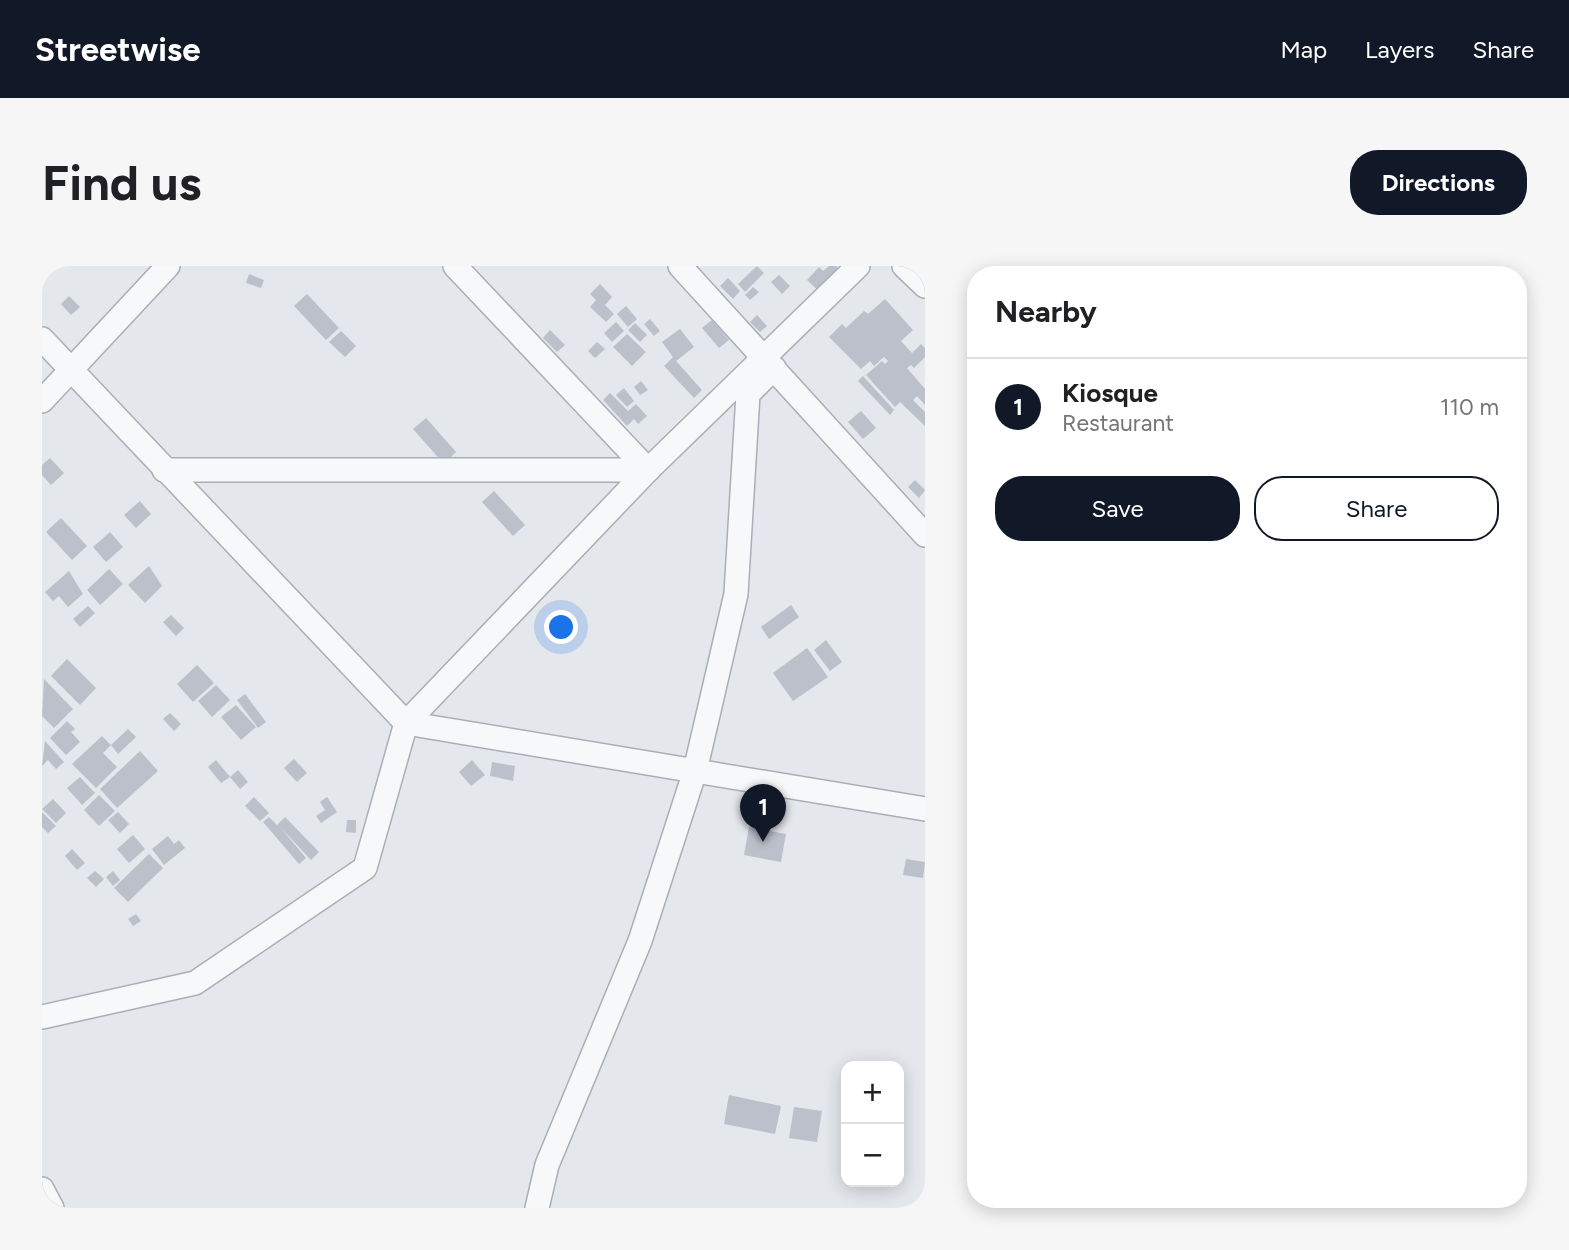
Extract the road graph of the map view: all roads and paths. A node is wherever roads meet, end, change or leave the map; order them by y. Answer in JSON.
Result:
{"nodes":[{"id":1,"x":167,"y":266,"type":"edge"},
{"id":2,"x":455,"y":266,"type":"edge"},
{"id":3,"x":680,"y":266,"type":"edge"},
{"id":4,"x":858,"y":266,"type":"edge"},
{"id":5,"x":904,"y":266,"type":"edge"},
{"id":6,"x":925,"y":286,"type":"edge"},
{"id":7,"x":42,"y":339,"type":"edge"},
{"id":8,"x":769,"y":362,"type":"junction"},
{"id":9,"x":72,"y":370,"type":"junction"},
{"id":10,"x":42,"y":401,"type":"edge"},
{"id":11,"x":164,"y":470,"type":"junction"},
{"id":12,"x":648,"y":470,"type":"junction"},
{"id":13,"x":925,"y":536,"type":"edge"},
{"id":14,"x":406,"y":723,"type":"junction"},
{"id":15,"x":695,"y":771,"type":"junction"},
{"id":16,"x":925,"y":809,"type":"edge"},
{"id":17,"x":42,"y":1017,"type":"edge"},
{"id":18,"x":42,"y":1189,"type":"edge"},
{"id":19,"x":52,"y":1208,"type":"edge"},
{"id":20,"x":537,"y":1208,"type":"edge"}],
"edges":[{"from":1,"to":9,"type":"street"},
{"from":2,"to":12,"type":"street"},
{"from":3,"to":8,"type":"street"},
{"from":4,"to":8,"type":"street"},
{"from":5,"to":6,"type":"street"},
{"from":7,"to":9,"type":"street"},
{"from":8,"to":12,"type":"street"},
{"from":8,"to":13,"type":"street"},
{"from":8,"to":15,"type":"street"},
{"from":9,"to":10,"type":"street"},
{"from":9,"to":11,"type":"street"},
{"from":11,"to":12,"type":"street"},
{"from":11,"to":14,"type":"street"},
{"from":12,"to":14,"type":"street"},
{"from":14,"to":15,"type":"street"},
{"from":14,"to":17,"type":"street"},
{"from":15,"to":16,"type":"street"},
{"from":15,"to":20,"type":"street"},
{"from":18,"to":19,"type":"street"}]}
